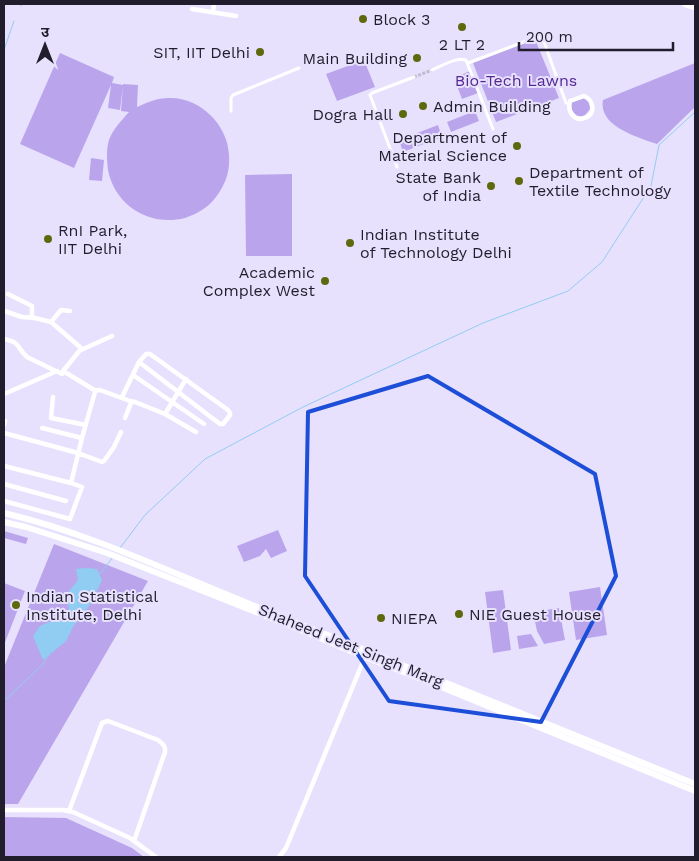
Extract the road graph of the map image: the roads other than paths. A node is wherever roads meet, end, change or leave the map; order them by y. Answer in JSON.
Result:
{"nodes":[{"id":1,"x":214,"y":4,"type":"edge"},
{"id":2,"x":686,"y":4,"type":"edge"},
{"id":3,"x":695,"y":7,"type":"edge"},
{"id":4,"x":192,"y":9,"type":"dead end"},
{"id":5,"x":213,"y":12,"type":"junction"},
{"id":6,"x":236,"y":16,"type":"dead end"},
{"id":7,"x":468,"y":63,"type":"junction"},
{"id":8,"x":299,"y":68,"type":"dead end"},
{"id":9,"x":432,"y":70,"type":"tunnel mouth"},
{"id":10,"x":414,"y":77,"type":"tunnel mouth"},
{"id":11,"x":574,"y":100,"type":"joint"},
{"id":12,"x":566,"y":102,"type":"dead end"},
{"id":13,"x":231,"y":111,"type":"dead end"},
{"id":14,"x":493,"y":129,"type":"dead end"},
{"id":15,"x":397,"y":167,"type":"dead end"},
{"id":16,"x":8,"y":294,"type":"dead end"},
{"id":17,"x":4,"y":312,"type":"edge"},
{"id":18,"x":70,"y":312,"type":"dead end"},
{"id":19,"x":32,"y":318,"type":"junction"},
{"id":20,"x":51,"y":322,"type":"junction"},
{"id":21,"x":112,"y":336,"type":"dead end"},
{"id":22,"x":4,"y":339,"type":"edge"},
{"id":23,"x":81,"y":350,"type":"junction"},
{"id":24,"x":139,"y":362,"type":"junction"},
{"id":25,"x":57,"y":370,"type":"junction"},
{"id":26,"x":63,"y":371,"type":"junction"},
{"id":27,"x":133,"y":374,"type":"junction"},
{"id":28,"x":186,"y":379,"type":"junction"},
{"id":29,"x":96,"y":391,"type":"junction"},
{"id":30,"x":179,"y":392,"type":"junction"},
{"id":31,"x":4,"y":394,"type":"edge"},
{"id":32,"x":122,"y":397,"type":"junction"},
{"id":33,"x":53,"y":398,"type":"dead end"},
{"id":34,"x":130,"y":401,"type":"junction"},
{"id":35,"x":172,"y":402,"type":"junction"},
{"id":36,"x":165,"y":414,"type":"junction"},
{"id":37,"x":126,"y":418,"type":"dead end"},
{"id":38,"x":204,"y":424,"type":"dead end"},
{"id":39,"x":86,"y":426,"type":"junction"},
{"id":40,"x":42,"y":428,"type":"dead end"},
{"id":41,"x":121,"y":432,"type":"dead end"},
{"id":42,"x":196,"y":432,"type":"dead end"},
{"id":43,"x":4,"y":433,"type":"edge"},
{"id":44,"x":82,"y":438,"type":"junction"},
{"id":45,"x":78,"y":453,"type":"junction"},
{"id":46,"x":4,"y":466,"type":"edge"},
{"id":47,"x":71,"y":483,"type":"junction"},
{"id":48,"x":4,"y":484,"type":"edge"},
{"id":49,"x":66,"y":501,"type":"dead end"},
{"id":50,"x":4,"y":502,"type":"edge"},
{"id":51,"x":4,"y":513,"type":"edge"},
{"id":52,"x":4,"y":522,"type":"edge"},
{"id":53,"x":365,"y":658,"type":"junction"},
{"id":54,"x":695,"y":784,"type":"edge"},
{"id":55,"x":695,"y":791,"type":"edge"},
{"id":56,"x":4,"y":810,"type":"edge"},
{"id":57,"x":69,"y":811,"type":"junction"},
{"id":58,"x":134,"y":840,"type":"junction"},
{"id":59,"x":156,"y":857,"type":"edge"},
{"id":60,"x":279,"y":857,"type":"edge"}],
"edges":[{"from":1,"to":5,"type":"street"},
{"from":2,"to":3,"type":"main road"},
{"from":4,"to":5,"type":"street"},
{"from":5,"to":6,"type":"street"},
{"from":7,"to":9,"type":"street"},
{"from":7,"to":12,"type":"street"},
{"from":7,"to":14,"type":"street"},
{"from":8,"to":13,"type":"street"},
{"from":10,"to":15,"type":"street"},
{"from":11,"to":11,"type":"street"},
{"from":16,"to":19,"type":"street"},
{"from":17,"to":19,"type":"street"},
{"from":18,"to":20,"type":"street"},
{"from":19,"to":20,"type":"street"},
{"from":20,"to":23,"type":"street"},
{"from":21,"to":23,"type":"street"},
{"from":22,"to":25,"type":"street"},
{"from":23,"to":26,"type":"street"},
{"from":24,"to":27,"type":"street"},
{"from":24,"to":28,"type":"street"},
{"from":24,"to":30,"type":"street"},
{"from":25,"to":26,"type":"street"},
{"from":25,"to":31,"type":"street"},
{"from":26,"to":29,"type":"street"},
{"from":27,"to":32,"type":"street"},
{"from":27,"to":35,"type":"street"},
{"from":28,"to":30,"type":"street"},
{"from":28,"to":30,"type":"street"},
{"from":29,"to":32,"type":"street"},
{"from":29,"to":39,"type":"street"},
{"from":30,"to":35,"type":"street"},
{"from":32,"to":34,"type":"street"},
{"from":33,"to":39,"type":"street"},
{"from":34,"to":36,"type":"street"},
{"from":34,"to":37,"type":"street"},
{"from":35,"to":36,"type":"street"},
{"from":35,"to":38,"type":"street"},
{"from":36,"to":42,"type":"street"},
{"from":39,"to":44,"type":"street"},
{"from":40,"to":44,"type":"street"},
{"from":41,"to":45,"type":"street"},
{"from":43,"to":45,"type":"street"},
{"from":44,"to":45,"type":"street"},
{"from":45,"to":47,"type":"street"},
{"from":46,"to":47,"type":"street"},
{"from":47,"to":50,"type":"street"},
{"from":48,"to":49,"type":"street"},
{"from":51,"to":54,"type":"main road","name":"Shaheed Jeet Singh Marg"},
{"from":52,"to":53,"type":"main road","name":"Shaheed Jeet Singh Marg"},
{"from":53,"to":55,"type":"main road","name":"Shaheed Jeet Singh Marg"},
{"from":53,"to":60,"type":"street"},
{"from":56,"to":57,"type":"street"},
{"from":57,"to":58,"type":"street"},
{"from":57,"to":58,"type":"street"},
{"from":58,"to":59,"type":"street"}]}
